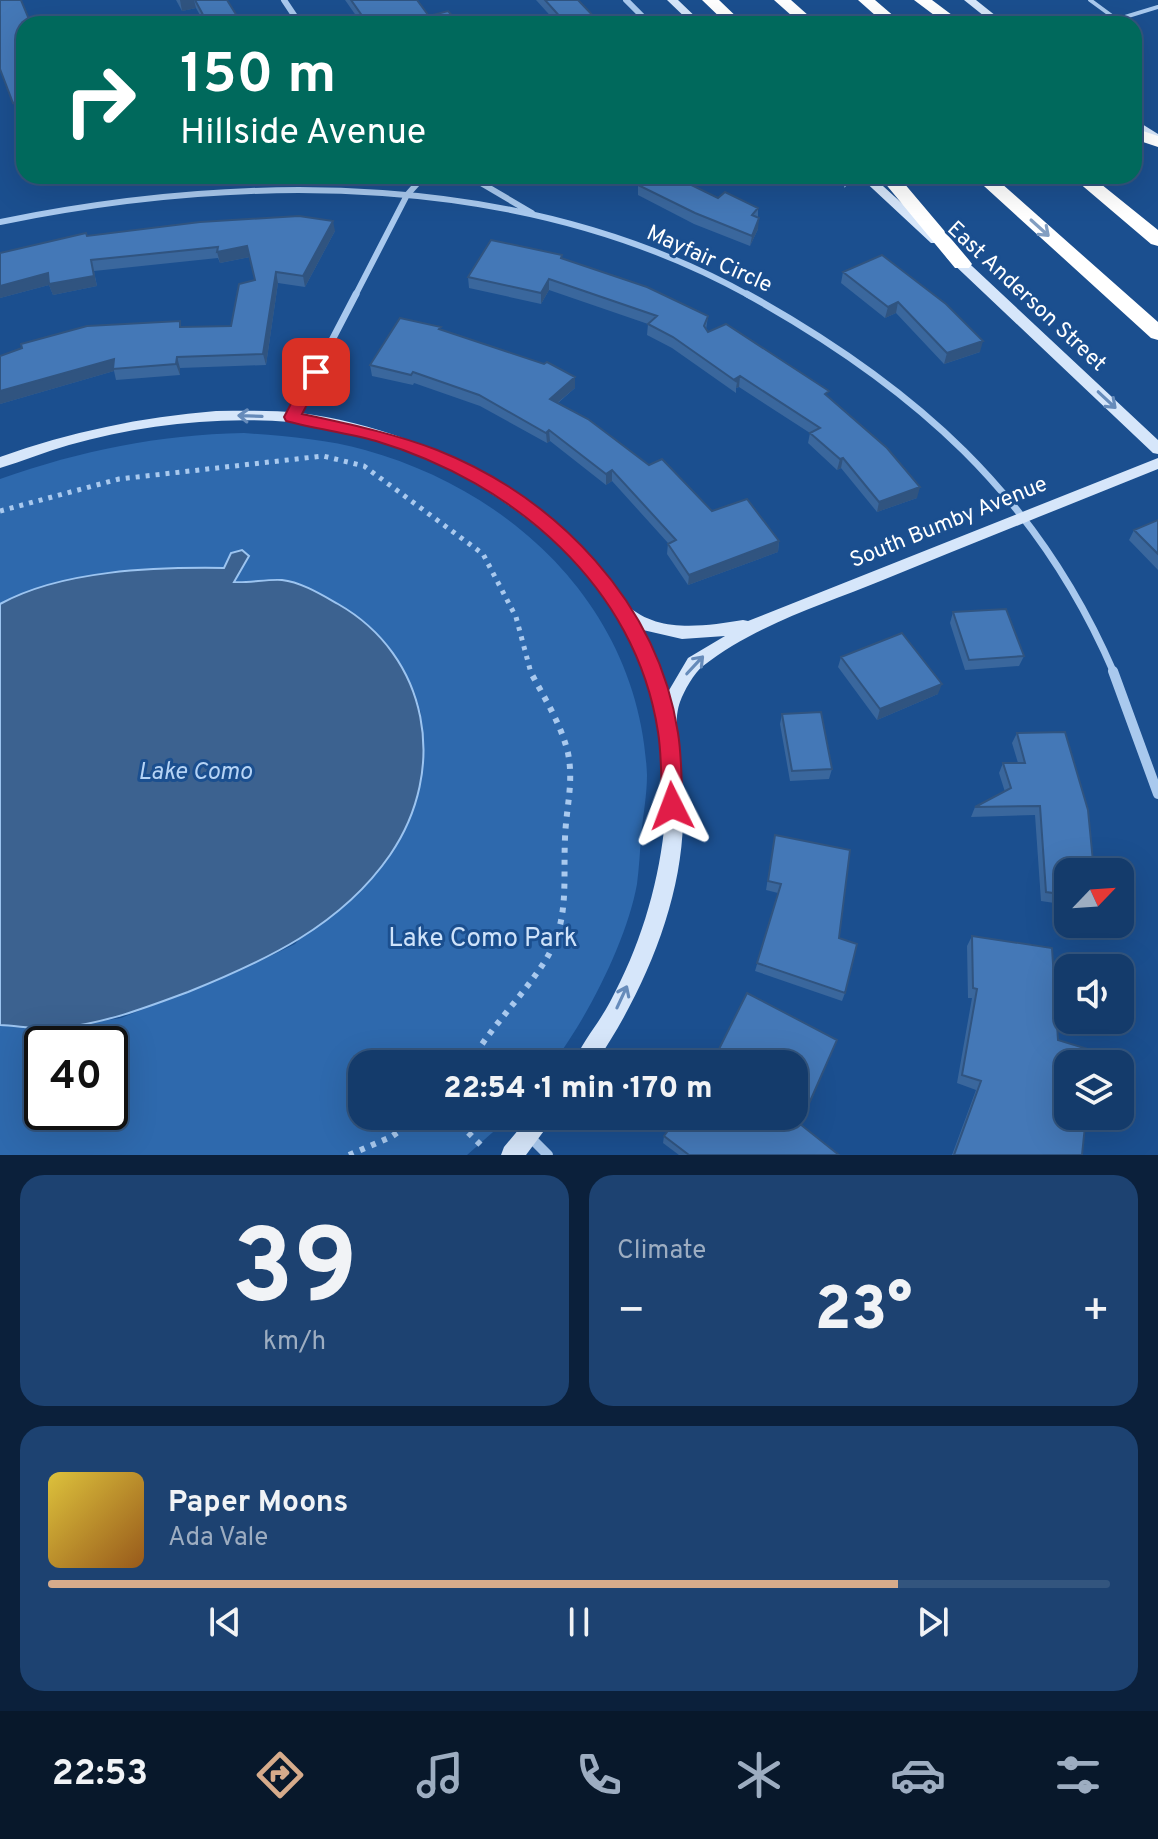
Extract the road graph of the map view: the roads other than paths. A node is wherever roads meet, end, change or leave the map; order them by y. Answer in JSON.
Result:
{"nodes":[{"id":1,"x":626,"y":0,"type":"edge"},
{"id":2,"x":672,"y":0,"type":"edge"},
{"id":3,"x":710,"y":0,"type":"edge"},
{"id":4,"x":782,"y":0,"type":"edge"},
{"id":5,"x":866,"y":0,"type":"edge"},
{"id":6,"x":922,"y":0,"type":"edge"},
{"id":7,"x":969,"y":0,"type":"edge"},
{"id":8,"x":1090,"y":0,"type":"edge"},
{"id":9,"x":1158,"y":7,"type":"edge"},
{"id":10,"x":642,"y":16,"type":"edge"},
{"id":11,"x":689,"y":16,"type":"edge"},
{"id":12,"x":727,"y":16,"type":"edge"},
{"id":13,"x":801,"y":16,"type":"edge"},
{"id":14,"x":885,"y":16,"type":"edge"},
{"id":15,"x":945,"y":16,"type":"edge"},
{"id":16,"x":990,"y":16,"type":"edge"},
{"id":17,"x":1112,"y":16,"type":"edge"},
{"id":18,"x":1130,"y":16,"type":"edge"},
{"id":19,"x":1142,"y":128,"type":"edge"},
{"id":20,"x":1158,"y":141,"type":"edge"},
{"id":21,"x":417,"y":184,"type":"edge"},
{"id":22,"x":483,"y":184,"type":"edge"},
{"id":23,"x":874,"y":184,"type":"edge"},
{"id":24,"x":895,"y":184,"type":"edge"},
{"id":25,"x":991,"y":184,"type":"edge"},
{"id":26,"x":1090,"y":184,"type":"edge"},
{"id":27,"x":407,"y":195,"type":"junction"},
{"id":28,"x":536,"y":215,"type":"junction"},
{"id":29,"x":0,"y":222,"type":"edge"},
{"id":30,"x":1158,"y":240,"type":"edge"},
{"id":31,"x":962,"y":264,"type":"junction"},
{"id":32,"x":1158,"y":333,"type":"edge"},
{"id":33,"x":292,"y":417,"type":"junction"},
{"id":34,"x":1158,"y":449,"type":"edge"},
{"id":35,"x":0,"y":463,"type":"edge"},
{"id":36,"x":1158,"y":463,"type":"edge"},
{"id":37,"x":1024,"y":516,"type":"junction"},
{"id":38,"x":620,"y":607,"type":"junction"},
{"id":39,"x":757,"y":624,"type":"junction"},
{"id":40,"x":669,"y":733,"type":"junction"},
{"id":41,"x":1158,"y":794,"type":"edge"},
{"id":42,"x":593,"y":1050,"type":"edge"},
{"id":43,"x":534,"y":1130,"type":"edge"},
{"id":44,"x":529,"y":1136,"type":"junction"},
{"id":45,"x":512,"y":1155,"type":"edge"},
{"id":46,"x":548,"y":1155,"type":"edge"}],
"edges":[{"from":1,"to":10,"type":"street"},
{"from":2,"to":11,"type":"street"},
{"from":3,"to":12,"type":"highway"},
{"from":4,"to":13,"type":"highway"},
{"from":5,"to":14,"type":"highway"},
{"from":6,"to":15,"type":"highway"},
{"from":7,"to":16,"type":"street"},
{"from":8,"to":17,"type":"lane"},
{"from":9,"to":18,"type":"lane"},
{"from":19,"to":20,"type":"street"},
{"from":21,"to":27,"type":"street"},
{"from":22,"to":28,"type":"street"},
{"from":23,"to":31,"type":"street","name":"East Anderson Street"},
{"from":24,"to":31,"type":"highway"},
{"from":25,"to":32,"type":"highway","one_way":true},
{"from":26,"to":30,"type":"highway"},
{"from":27,"to":28,"type":"street","name":"Mayfair Circle"},
{"from":27,"to":29,"type":"street","name":"Mayfair Circle"},
{"from":27,"to":33,"type":"street"},
{"from":28,"to":37,"type":"street","name":"Mayfair Circle"},
{"from":31,"to":34,"type":"street","name":"East Anderson Street","one_way":true},
{"from":33,"to":35,"type":"street","one_way":true},
{"from":33,"to":38,"type":"street"},
{"from":36,"to":37,"type":"street","name":"South Bumby Avenue"},
{"from":37,"to":39,"type":"street","name":"South Bumby Avenue"},
{"from":37,"to":41,"type":"street","name":"Mayfair Circle"},
{"from":38,"to":39,"type":"street","name":"South Bumby Avenue"},
{"from":38,"to":40,"type":"street"},
{"from":40,"to":39,"type":"street","name":"South Bumby Avenue","one_way":true},
{"from":42,"to":40,"type":"street","one_way":true},
{"from":43,"to":44,"type":"street"},
{"from":44,"to":45,"type":"street"},
{"from":44,"to":46,"type":"street"}]}
